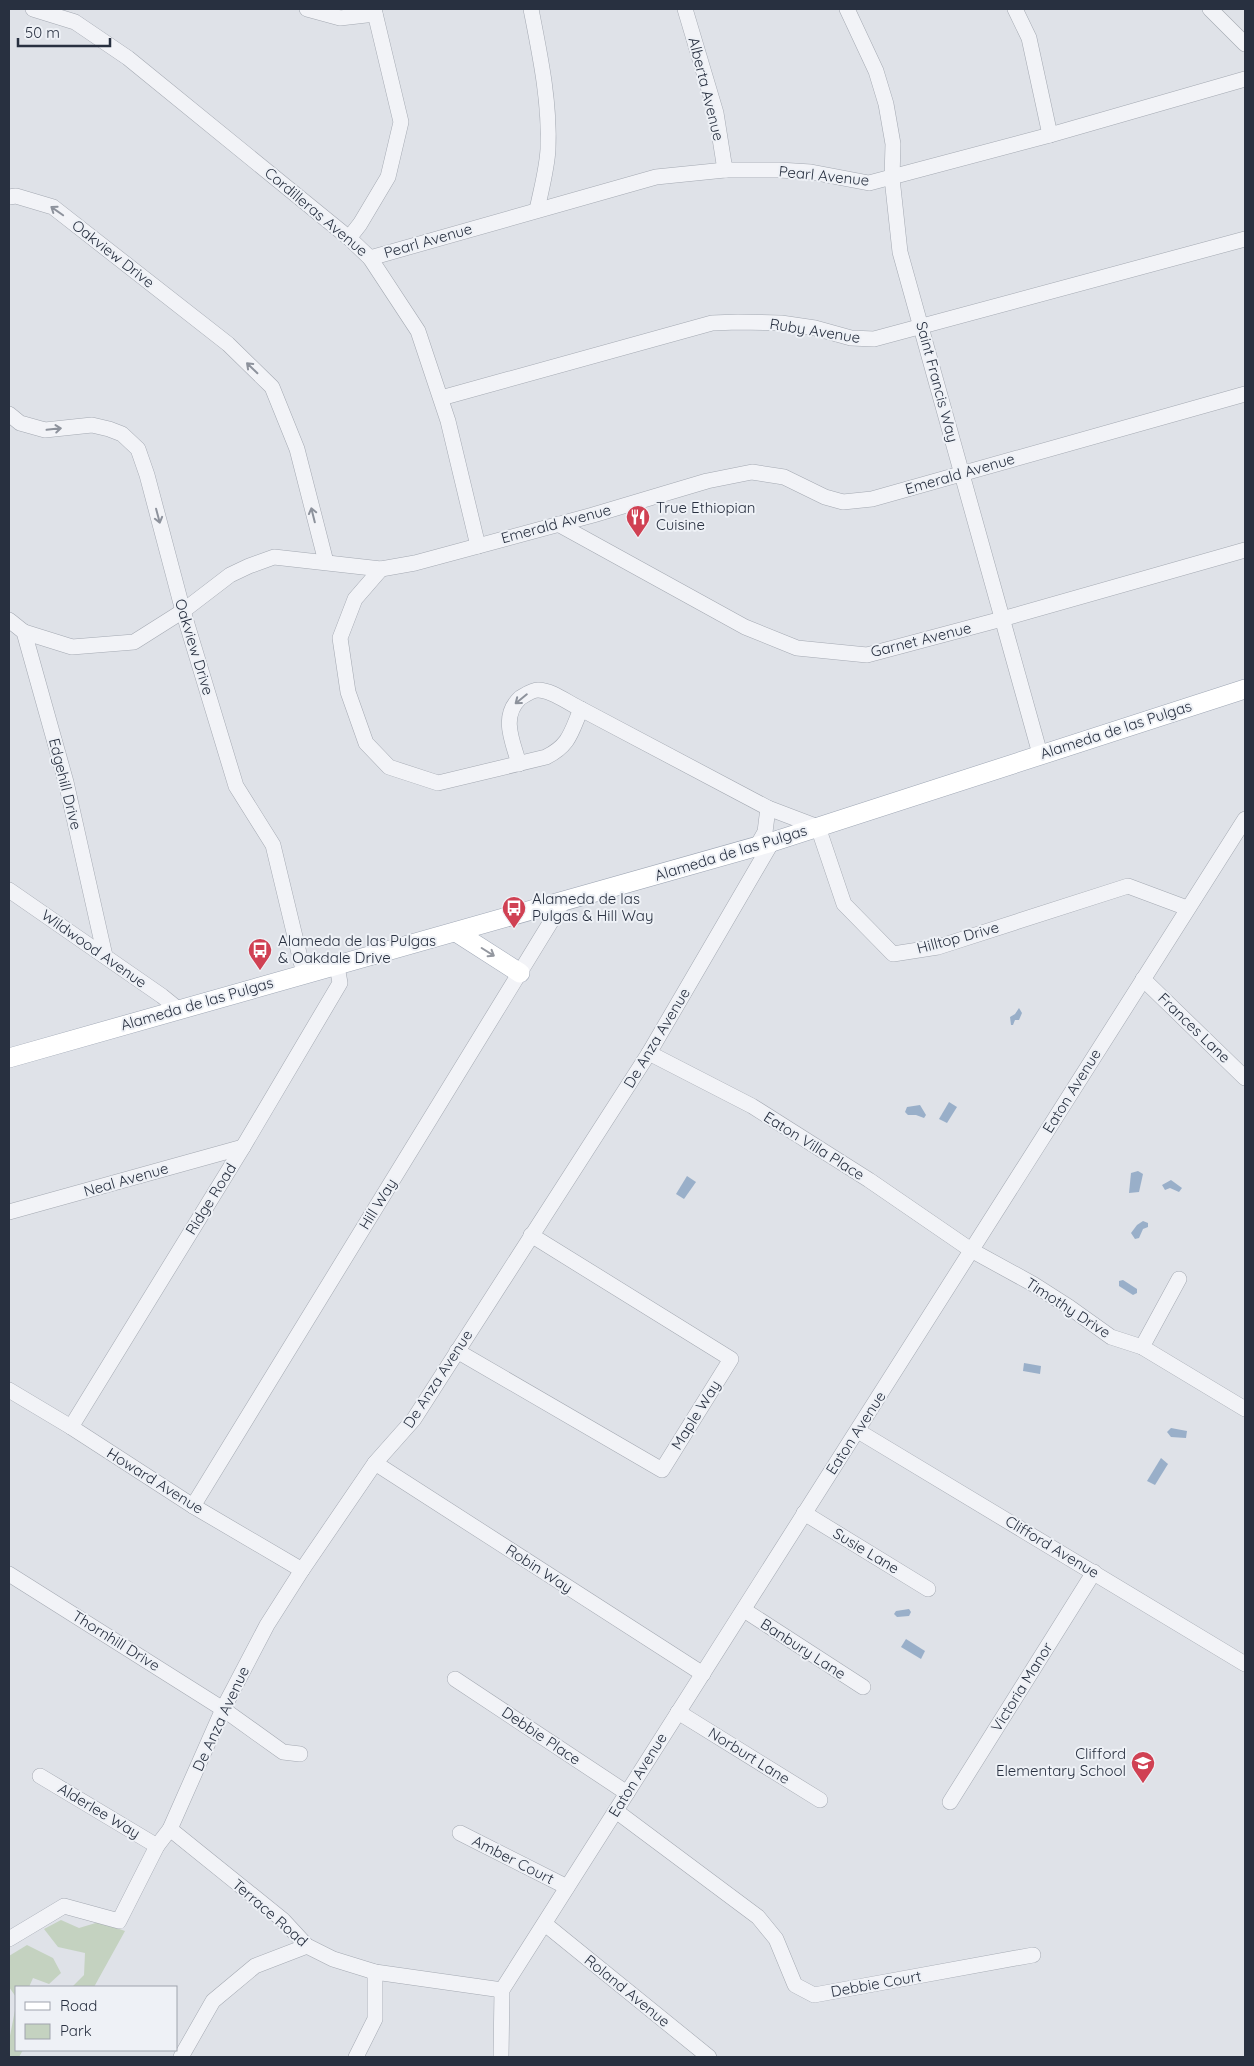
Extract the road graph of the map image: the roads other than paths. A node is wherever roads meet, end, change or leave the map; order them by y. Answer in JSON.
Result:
{"nodes":[{"id":1,"x":33,"y":9,"type":"edge"},
{"id":2,"x":307,"y":9,"type":"edge"},
{"id":3,"x":532,"y":9,"type":"edge"},
{"id":4,"x":685,"y":9,"type":"edge"},
{"id":5,"x":847,"y":9,"type":"edge"},
{"id":6,"x":1016,"y":9,"type":"edge"},
{"id":7,"x":1210,"y":9,"type":"edge"},
{"id":8,"x":375,"y":12,"type":"edge"},
{"id":9,"x":1245,"y":44,"type":"edge"},
{"id":10,"x":1245,"y":79,"type":"edge"},
{"id":11,"x":1050,"y":135,"type":"junction"},
{"id":12,"x":725,"y":170,"type":"junction"},
{"id":13,"x":892,"y":178,"type":"junction"},
{"id":14,"x":9,"y":197,"type":"edge"},
{"id":15,"x":537,"y":210,"type":"junction"},
{"id":16,"x":349,"y":238,"type":"junction"},
{"id":17,"x":1245,"y":239,"type":"edge"},
{"id":18,"x":370,"y":258,"type":"junction"},
{"id":19,"x":921,"y":326,"type":"junction"},
{"id":20,"x":1245,"y":394,"type":"edge"},
{"id":21,"x":441,"y":398,"type":"junction"},
{"id":22,"x":9,"y":414,"type":"edge"},
{"id":23,"x":962,"y":473,"type":"junction"},
{"id":24,"x":558,"y":524,"type":"junction"},
{"id":25,"x":478,"y":546,"type":"junction"},
{"id":26,"x":1245,"y":550,"type":"edge"},
{"id":27,"x":326,"y":562,"type":"junction"},
{"id":28,"x":381,"y":569,"type":"junction"},
{"id":29,"x":183,"y":611,"type":"junction"},
{"id":30,"x":1002,"y":619,"type":"junction"},
{"id":31,"x":9,"y":620,"type":"edge"},
{"id":32,"x":24,"y":632,"type":"junction"},
{"id":33,"x":1245,"y":689,"type":"edge"},
{"id":34,"x":581,"y":709,"type":"junction"},
{"id":35,"x":1040,"y":754,"type":"junction"},
{"id":36,"x":519,"y":764,"type":"junction"},
{"id":37,"x":768,"y":808,"type":"junction"},
{"id":38,"x":1245,"y":819,"type":"edge"},
{"id":39,"x":818,"y":827,"type":"junction"},
{"id":40,"x":764,"y":844,"type":"junction"},
{"id":41,"x":9,"y":890,"type":"edge"},
{"id":42,"x":563,"y":902,"type":"junction"},
{"id":43,"x":1187,"y":908,"type":"junction"},
{"id":44,"x":456,"y":932,"type":"junction"},
{"id":45,"x":105,"y":956,"type":"junction"},
{"id":46,"x":338,"y":966,"type":"junction"},
{"id":47,"x":520,"y":973,"type":"junction"},
{"id":48,"x":304,"y":974,"type":"junction"},
{"id":49,"x":1143,"y":979,"type":"junction"},
{"id":50,"x":178,"y":1009,"type":"junction"},
{"id":51,"x":649,"y":1053,"type":"junction"},
{"id":52,"x":9,"y":1058,"type":"edge"},
{"id":53,"x":1245,"y":1078,"type":"edge"},
{"id":54,"x":243,"y":1147,"type":"junction"},
{"id":55,"x":9,"y":1212,"type":"edge"},
{"id":56,"x":531,"y":1235,"type":"junction"},
{"id":57,"x":971,"y":1250,"type":"junction"},
{"id":58,"x":1180,"y":1279,"type":"dead end"},
{"id":59,"x":1142,"y":1347,"type":"junction"},
{"id":60,"x":456,"y":1352,"type":"junction"},
{"id":61,"x":9,"y":1390,"type":"edge"},
{"id":62,"x":1245,"y":1408,"type":"edge"},
{"id":63,"x":71,"y":1428,"type":"junction"},
{"id":64,"x":858,"y":1431,"type":"junction"},
{"id":65,"x":374,"y":1463,"type":"junction"},
{"id":66,"x":193,"y":1506,"type":"junction"},
{"id":67,"x":804,"y":1513,"type":"junction"},
{"id":68,"x":302,"y":1570,"type":"junction"},
{"id":69,"x":1094,"y":1572,"type":"junction"},
{"id":70,"x":9,"y":1574,"type":"edge"},
{"id":71,"x":928,"y":1589,"type":"dead end"},
{"id":72,"x":744,"y":1610,"type":"junction"},
{"id":73,"x":1245,"y":1664,"type":"edge"},
{"id":74,"x":703,"y":1674,"type":"junction"},
{"id":75,"x":455,"y":1679,"type":"dead end"},
{"id":76,"x":863,"y":1687,"type":"dead end"},
{"id":77,"x":223,"y":1709,"type":"junction"},
{"id":78,"x":678,"y":1712,"type":"junction"},
{"id":79,"x":300,"y":1754,"type":"dead end"},
{"id":80,"x":40,"y":1776,"type":"dead end"},
{"id":81,"x":627,"y":1793,"type":"junction"},
{"id":82,"x":820,"y":1800,"type":"dead end"},
{"id":83,"x":950,"y":1802,"type":"dead end"},
{"id":84,"x":616,"y":1811,"type":"junction"},
{"id":85,"x":170,"y":1829,"type":"junction"},
{"id":86,"x":460,"y":1833,"type":"dead end"},
{"id":87,"x":157,"y":1846,"type":"junction"},
{"id":88,"x":567,"y":1888,"type":"junction"},
{"id":89,"x":545,"y":1924,"type":"junction"},
{"id":90,"x":9,"y":1939,"type":"edge"},
{"id":91,"x":307,"y":1946,"type":"junction"},
{"id":92,"x":1033,"y":1955,"type":"dead end"},
{"id":93,"x":375,"y":1972,"type":"junction"},
{"id":94,"x":502,"y":1990,"type":"junction"},
{"id":95,"x":181,"y":2057,"type":"edge"},
{"id":96,"x":356,"y":2057,"type":"edge"},
{"id":97,"x":502,"y":2057,"type":"edge"},
{"id":98,"x":709,"y":2057,"type":"edge"}],
"edges":[{"from":1,"to":16,"type":"street","name":"Cordilleras Avenue"},
{"from":2,"to":8,"type":"street"},
{"from":3,"to":15,"type":"street"},
{"from":4,"to":12,"type":"street","name":"Alberta Avenue"},
{"from":5,"to":13,"type":"street","name":"Saint Francis Way"},
{"from":6,"to":11,"type":"street"},
{"from":7,"to":9,"type":"street"},
{"from":8,"to":16,"type":"street"},
{"from":10,"to":11,"type":"street","name":"Pearl Avenue"},
{"from":11,"to":13,"type":"street","name":"Pearl Avenue"},
{"from":12,"to":13,"type":"street","name":"Pearl Avenue"},
{"from":12,"to":15,"type":"street","name":"Pearl Avenue"},
{"from":13,"to":19,"type":"street","name":"Saint Francis Way"},
{"from":27,"to":14,"type":"street","name":"Oakview Drive","one_way":true},
{"from":15,"to":18,"type":"street","name":"Pearl Avenue"},
{"from":16,"to":18,"type":"street","name":"Cordilleras Avenue"},
{"from":17,"to":19,"type":"street","name":"Ruby Avenue"},
{"from":18,"to":21,"type":"street","name":"Cordilleras Avenue"},
{"from":19,"to":21,"type":"street","name":"Ruby Avenue"},
{"from":19,"to":23,"type":"street","name":"Saint Francis Way"},
{"from":20,"to":23,"type":"street","name":"Emerald Avenue"},
{"from":21,"to":25,"type":"street","name":"Cordilleras Avenue"},
{"from":22,"to":29,"type":"street","name":"Oakview Drive","one_way":true},
{"from":23,"to":24,"type":"street","name":"Emerald Avenue"},
{"from":23,"to":30,"type":"street","name":"Saint Francis Way"},
{"from":24,"to":25,"type":"street","name":"Emerald Avenue"},
{"from":24,"to":30,"type":"street","name":"Garnet Avenue"},
{"from":25,"to":28,"type":"street","name":"Emerald Avenue"},
{"from":26,"to":30,"type":"street","name":"Garnet Avenue"},
{"from":27,"to":28,"type":"street","name":"Emerald Avenue"},
{"from":27,"to":29,"type":"street","name":"Emerald Avenue"},
{"from":28,"to":36,"type":"street"},
{"from":29,"to":32,"type":"street","name":"Emerald Avenue"},
{"from":29,"to":48,"type":"street","name":"Oakview Drive"},
{"from":30,"to":35,"type":"street","name":"Saint Francis Way"},
{"from":31,"to":32,"type":"street"},
{"from":32,"to":45,"type":"street","name":"Edgehill Drive"},
{"from":33,"to":35,"type":"main road","name":"Alameda de las Pulgas"},
{"from":34,"to":36,"type":"street"},
{"from":34,"to":36,"type":"street","one_way":true},
{"from":34,"to":37,"type":"street"},
{"from":35,"to":39,"type":"main road","name":"Alameda de las Pulgas"},
{"from":37,"to":39,"type":"street"},
{"from":37,"to":40,"type":"street"},
{"from":38,"to":43,"type":"street","name":"Eaton Avenue"},
{"from":39,"to":40,"type":"main road","name":"Alameda de las Pulgas"},
{"from":39,"to":43,"type":"street","name":"Hilltop Drive"},
{"from":40,"to":42,"type":"main road","name":"Alameda de las Pulgas"},
{"from":40,"to":51,"type":"street","name":"De Anza Avenue"},
{"from":41,"to":45,"type":"street","name":"Wildwood Avenue"},
{"from":42,"to":44,"type":"main road","name":"Alameda de las Pulgas"},
{"from":42,"to":47,"type":"street","name":"Hill Way"},
{"from":43,"to":49,"type":"street","name":"Eaton Avenue"},
{"from":44,"to":46,"type":"main road","name":"Alameda de las Pulgas"},
{"from":44,"to":47,"type":"main road","one_way":true},
{"from":45,"to":50,"type":"street","name":"Wildwood Avenue"},
{"from":46,"to":48,"type":"main road","name":"Alameda de las Pulgas"},
{"from":46,"to":54,"type":"street","name":"Ridge Road"},
{"from":47,"to":66,"type":"street","name":"Hill Way"},
{"from":48,"to":50,"type":"main road","name":"Alameda de las Pulgas"},
{"from":49,"to":53,"type":"street","name":"Frances Lane"},
{"from":49,"to":57,"type":"street","name":"Eaton Avenue"},
{"from":50,"to":52,"type":"main road","name":"Alameda de las Pulgas"},
{"from":51,"to":56,"type":"street","name":"De Anza Avenue"},
{"from":51,"to":57,"type":"street","name":"Eaton Villa Place"},
{"from":54,"to":55,"type":"street","name":"Neal Avenue"},
{"from":54,"to":63,"type":"street","name":"Ridge Road"},
{"from":56,"to":60,"type":"street","name":"De Anza Avenue"},
{"from":56,"to":60,"type":"street","name":"Maple Way"},
{"from":57,"to":59,"type":"street","name":"Timothy Drive"},
{"from":57,"to":64,"type":"street","name":"Eaton Avenue"},
{"from":58,"to":59,"type":"street"},
{"from":59,"to":62,"type":"street","name":"Timothy Drive"},
{"from":60,"to":65,"type":"street","name":"De Anza Avenue"},
{"from":61,"to":63,"type":"street","name":"Howard Avenue"},
{"from":63,"to":66,"type":"street","name":"Howard Avenue"},
{"from":64,"to":67,"type":"street","name":"Eaton Avenue"},
{"from":64,"to":69,"type":"street","name":"Clifford Avenue"},
{"from":65,"to":68,"type":"street","name":"De Anza Avenue"},
{"from":65,"to":74,"type":"street","name":"Robin Way"},
{"from":66,"to":68,"type":"street","name":"Howard Avenue"},
{"from":67,"to":71,"type":"street","name":"Susie Lane"},
{"from":67,"to":72,"type":"street","name":"Eaton Avenue"},
{"from":68,"to":77,"type":"street","name":"De Anza Avenue"},
{"from":69,"to":73,"type":"street","name":"Clifford Avenue"},
{"from":69,"to":83,"type":"street","name":"Victoria Manor"},
{"from":70,"to":77,"type":"street","name":"Thornhill Drive"},
{"from":72,"to":74,"type":"street","name":"Eaton Avenue"},
{"from":72,"to":76,"type":"street","name":"Banbury Lane"},
{"from":74,"to":78,"type":"street","name":"Eaton Avenue"},
{"from":75,"to":81,"type":"street","name":"Debbie Place"},
{"from":77,"to":79,"type":"street","name":"Thornhill Drive"},
{"from":77,"to":85,"type":"street","name":"De Anza Avenue"},
{"from":78,"to":81,"type":"street","name":"Eaton Avenue"},
{"from":78,"to":82,"type":"street","name":"Norburt Lane"},
{"from":80,"to":87,"type":"street","name":"Alderlee Way"},
{"from":81,"to":84,"type":"street","name":"Eaton Avenue"},
{"from":84,"to":88,"type":"street","name":"Eaton Avenue"},
{"from":84,"to":92,"type":"street","name":"Debbie Court"},
{"from":85,"to":87,"type":"street","name":"De Anza Avenue"},
{"from":85,"to":91,"type":"street","name":"Terrace Road"},
{"from":86,"to":88,"type":"street","name":"Amber Court"},
{"from":87,"to":90,"type":"street","name":"De Anza Avenue"},
{"from":88,"to":89,"type":"street","name":"Eaton Avenue"},
{"from":89,"to":94,"type":"street","name":"Eaton Avenue"},
{"from":89,"to":98,"type":"street","name":"Roland Avenue"},
{"from":91,"to":93,"type":"street","name":"Terrace Road"},
{"from":91,"to":95,"type":"street"},
{"from":93,"to":94,"type":"street","name":"Terrace Road"},
{"from":93,"to":96,"type":"street"},
{"from":94,"to":97,"type":"street"}]}
